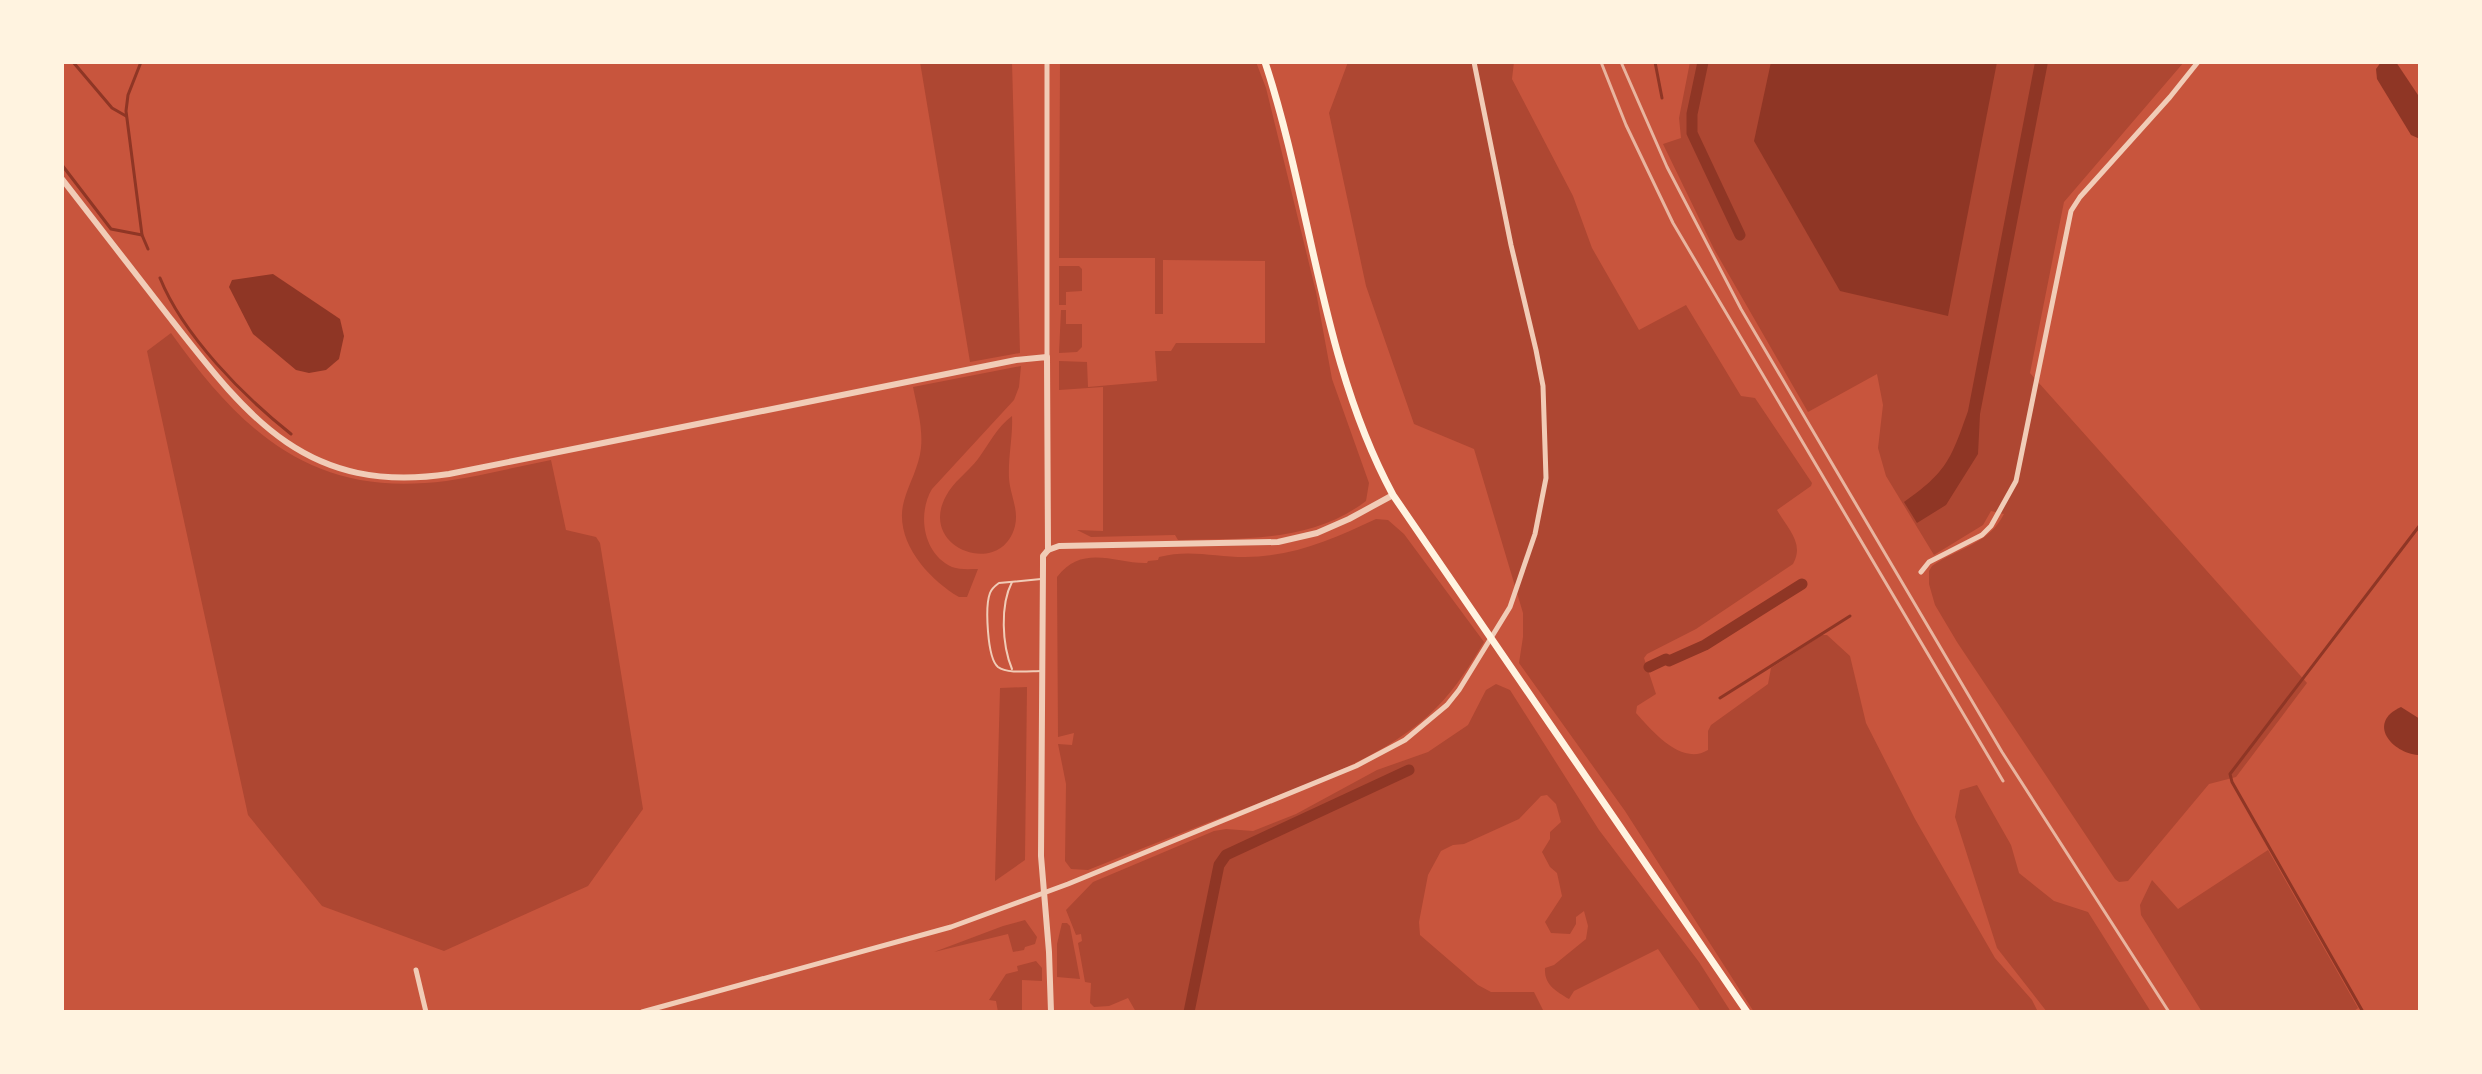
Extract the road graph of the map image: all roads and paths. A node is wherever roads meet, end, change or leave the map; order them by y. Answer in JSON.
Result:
{"nodes":[{"id":1,"x":1047,"y":62,"type":"edge"},
{"id":2,"x":1265,"y":62,"type":"edge"},
{"id":3,"x":1474,"y":62,"type":"edge"},
{"id":4,"x":2198,"y":62,"type":"edge"},
{"id":5,"x":62,"y":179,"type":"edge"},
{"id":6,"x":1047,"y":357,"type":"junction"},
{"id":7,"x":1393,"y":495,"type":"junction"},
{"id":8,"x":1048,"y":550,"type":"junction"},
{"id":9,"x":1921,"y":572,"type":"dead end"},
{"id":10,"x":1042,"y":579,"type":"junction"},
{"id":11,"x":1012,"y":581,"type":"junction"},
{"id":12,"x":1013,"y":670,"type":"junction"},
{"id":13,"x":1042,"y":671,"type":"junction"},
{"id":14,"x":1044,"y":892,"type":"junction"},
{"id":15,"x":416,"y":970,"type":"dead end"},
{"id":16,"x":426,"y":1012,"type":"edge"},
{"id":17,"x":642,"y":1012,"type":"edge"},
{"id":18,"x":1051,"y":1012,"type":"edge"},
{"id":19,"x":1747,"y":1012,"type":"edge"}],
"edges":[{"from":1,"to":6,"type":"street"},
{"from":2,"to":7,"type":"main road"},
{"from":3,"to":14,"type":"street"},
{"from":4,"to":9,"type":"street"},
{"from":5,"to":6,"type":"street"},
{"from":6,"to":8,"type":"street"},
{"from":7,"to":8,"type":"street"},
{"from":7,"to":19,"type":"main road"},
{"from":8,"to":10,"type":"street"},
{"from":10,"to":11,"type":"lane"},
{"from":10,"to":13,"type":"street"},
{"from":11,"to":12,"type":"lane"},
{"from":11,"to":12,"type":"lane"},
{"from":12,"to":13,"type":"lane"},
{"from":13,"to":14,"type":"street"},
{"from":14,"to":17,"type":"street"},
{"from":14,"to":18,"type":"street"},
{"from":15,"to":16,"type":"street"}]}
